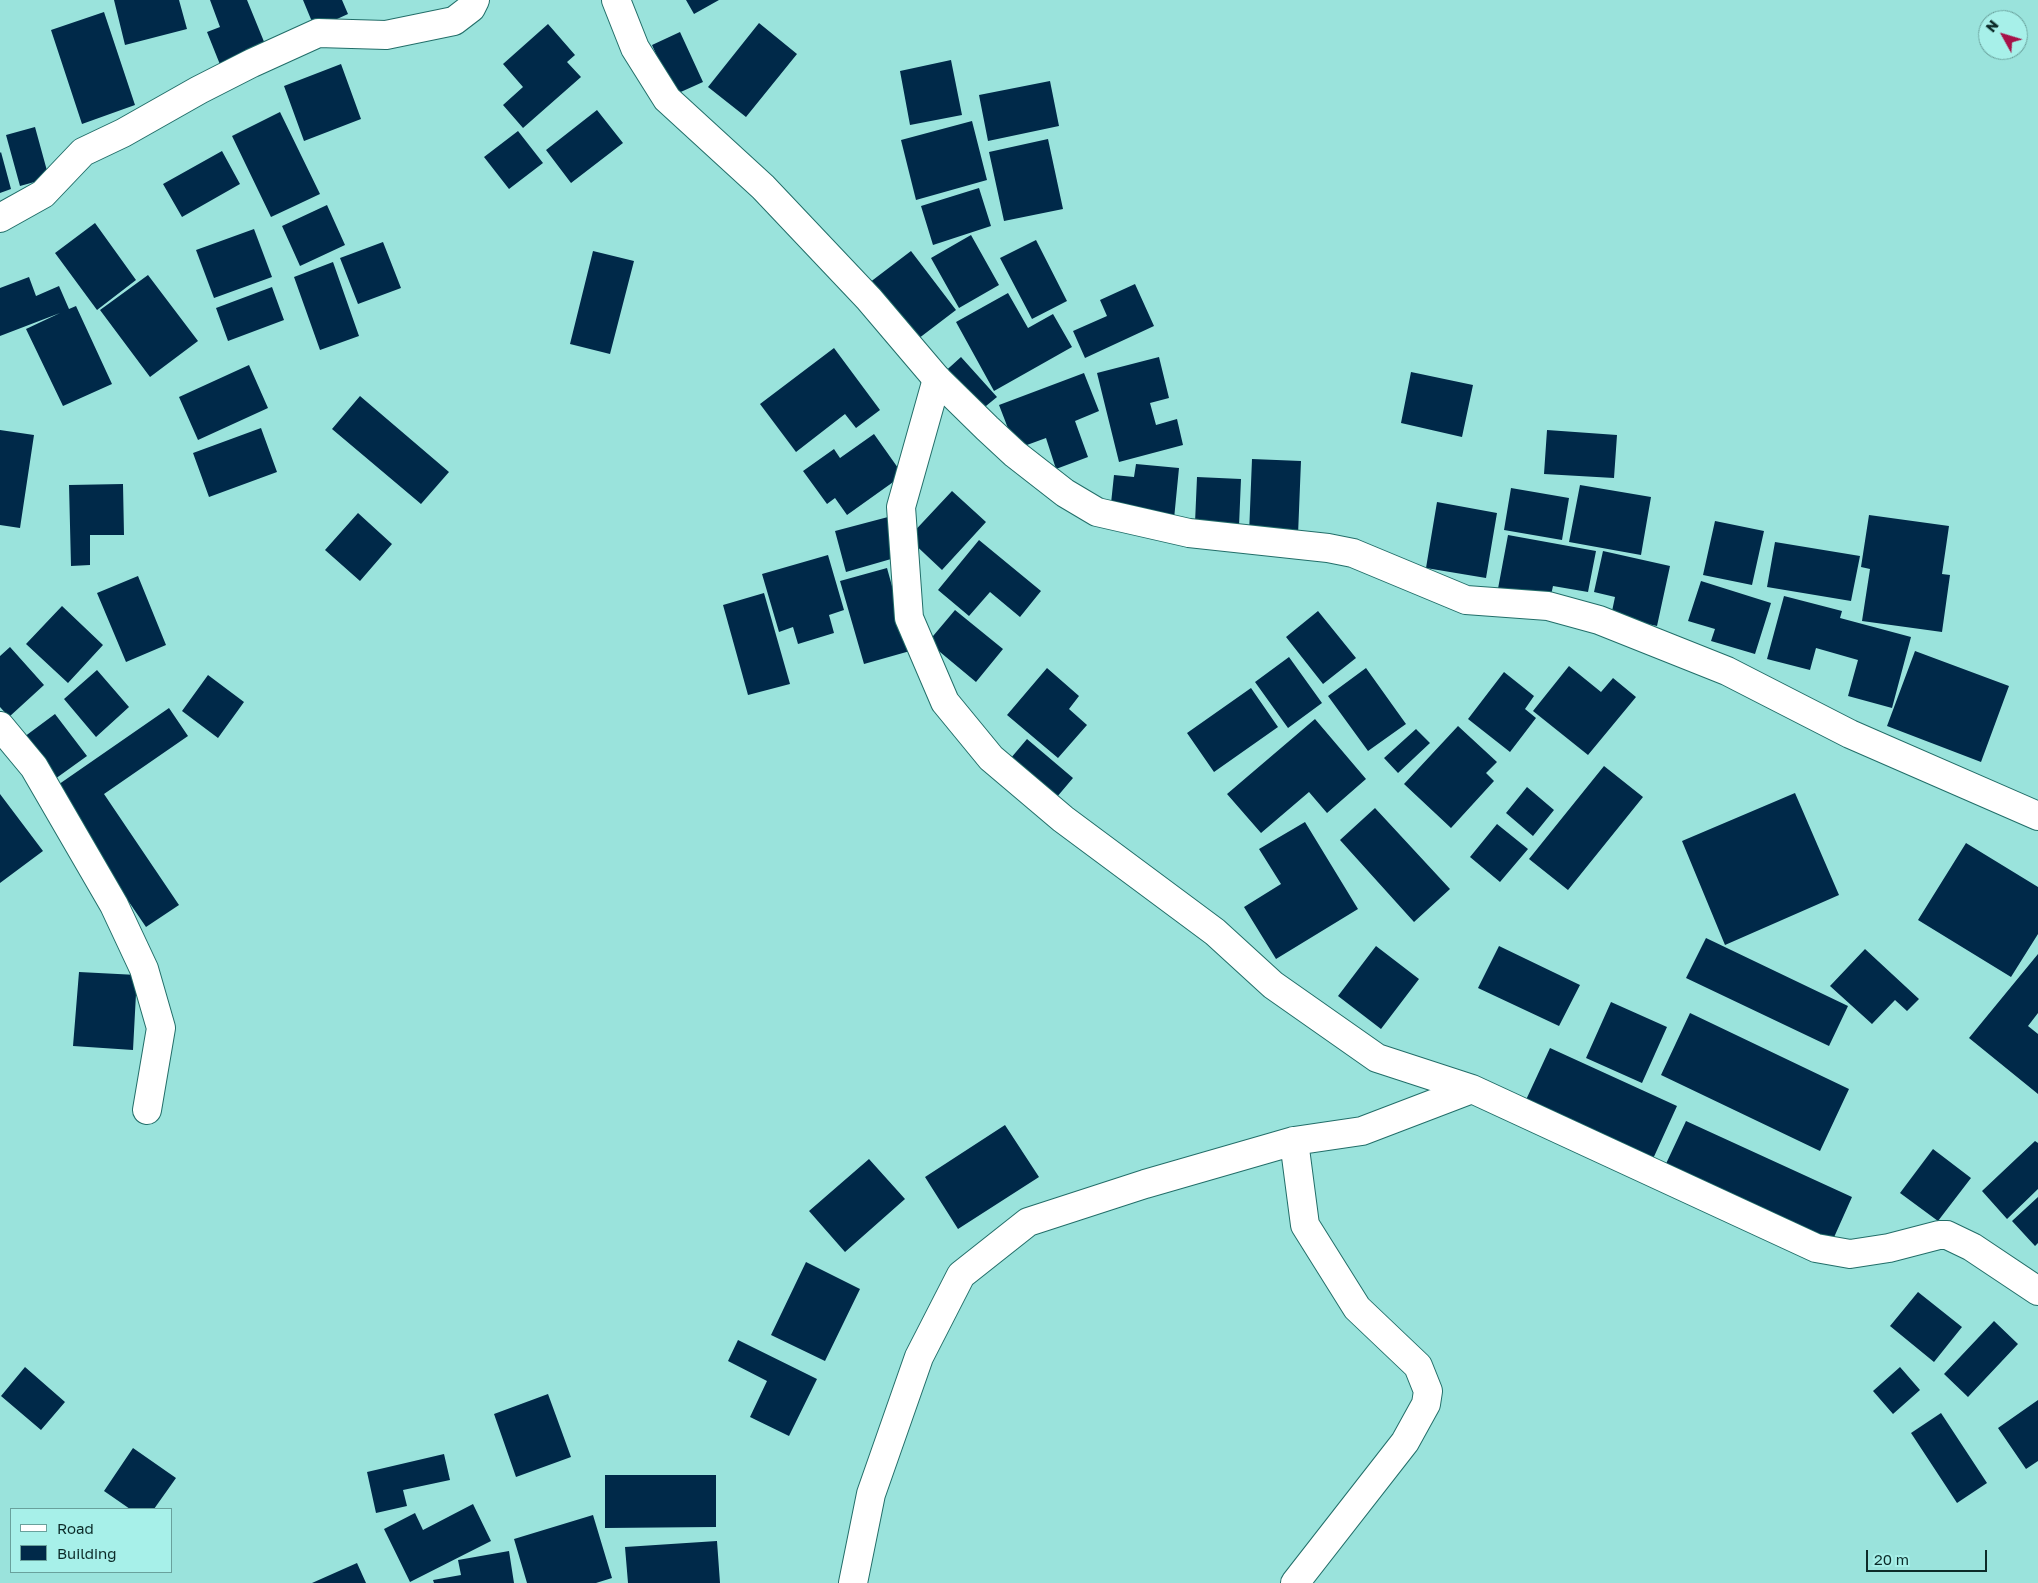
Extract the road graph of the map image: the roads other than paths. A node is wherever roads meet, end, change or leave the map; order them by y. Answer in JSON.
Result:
{"nodes":[{"id":1,"x":475,"y":0,"type":"edge"},
{"id":2,"x":616,"y":0,"type":"edge"},
{"id":3,"x":0,"y":218,"type":"edge"},
{"id":4,"x":937,"y":379,"type":"junction"},
{"id":5,"x":0,"y":726,"type":"edge"},
{"id":6,"x":2038,"y":816,"type":"edge"},
{"id":7,"x":1472,"y":1089,"type":"junction"},
{"id":8,"x":147,"y":1110,"type":"dead end"},
{"id":9,"x":1294,"y":1141,"type":"junction"},
{"id":10,"x":2038,"y":1291,"type":"edge"},
{"id":11,"x":853,"y":1583,"type":"edge"},
{"id":12,"x":1295,"y":1583,"type":"edge"}],
"edges":[{"from":1,"to":3,"type":"street"},
{"from":2,"to":4,"type":"street"},
{"from":4,"to":6,"type":"street"},
{"from":4,"to":7,"type":"street"},
{"from":5,"to":8,"type":"street"},
{"from":7,"to":9,"type":"street"},
{"from":7,"to":10,"type":"street"},
{"from":9,"to":11,"type":"street"},
{"from":9,"to":12,"type":"street"}]}
